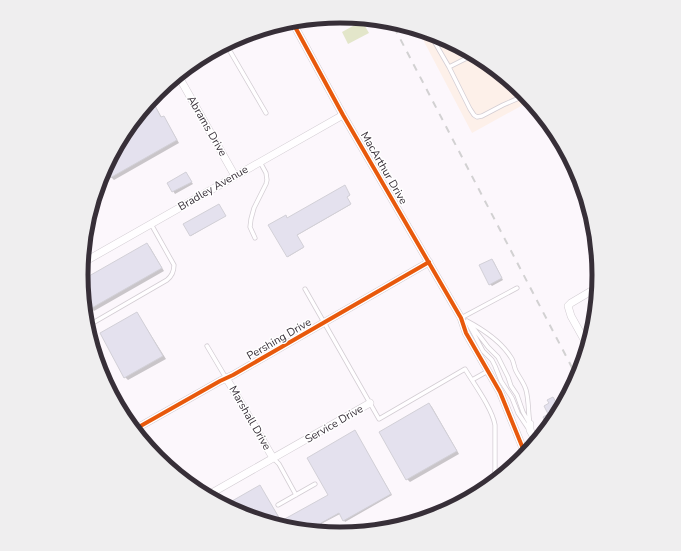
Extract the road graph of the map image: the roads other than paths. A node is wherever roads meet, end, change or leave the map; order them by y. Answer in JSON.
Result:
{"nodes":[{"id":1,"x":295,"y":27,"type":"edge"},
{"id":2,"x":434,"y":41,"type":"edge"},
{"id":3,"x":229,"y":49,"type":"edge"},
{"id":4,"x":468,"y":58,"type":"edge"},
{"id":5,"x":449,"y":67,"type":"junction"},
{"id":6,"x":181,"y":80,"type":"edge"},
{"id":7,"x":520,"y":98,"type":"edge"},
{"id":8,"x":266,"y":113,"type":"dead end"},
{"id":9,"x":343,"y":115,"type":"junction"},
{"id":10,"x":260,"y":162,"type":"junction"},
{"id":11,"x":235,"y":176,"type":"junction"},
{"id":12,"x":151,"y":224,"type":"junction"},
{"id":13,"x":255,"y":238,"type":"dead end"},
{"id":14,"x":89,"y":259,"type":"edge"},
{"id":15,"x":429,"y":262,"type":"junction"},
{"id":16,"x":517,"y":288,"type":"dead end"},
{"id":17,"x":305,"y":289,"type":"dead end"},
{"id":18,"x":592,"y":290,"type":"edge"},
{"id":19,"x":464,"y":320,"type":"junction"},
{"id":20,"x":93,"y":323,"type":"edge"},
{"id":21,"x":324,"y":323,"type":"junction"},
{"id":22,"x":584,"y":340,"type":"edge"},
{"id":23,"x":207,"y":346,"type":"dead end"},
{"id":24,"x":488,"y":371,"type":"junction"},
{"id":25,"x":226,"y":378,"type":"junction"},
{"id":26,"x":472,"y":380,"type":"junction"},
{"id":27,"x":370,"y":403,"type":"junction"},
{"id":28,"x":138,"y":427,"type":"edge"},
{"id":29,"x":530,"y":427,"type":"junction"},
{"id":30,"x":534,"y":437,"type":"edge"},
{"id":31,"x":525,"y":447,"type":"edge"},
{"id":32,"x":273,"y":458,"type":"junction"},
{"id":33,"x":494,"y":476,"type":"edge"},
{"id":34,"x":315,"y":484,"type":"dead end"},
{"id":35,"x":212,"y":493,"type":"edge"},
{"id":36,"x":296,"y":494,"type":"junction"},
{"id":37,"x":278,"y":505,"type":"dead end"}],
"edges":[{"from":1,"to":9,"type":"street","name":"MacArthur Drive"},
{"from":2,"to":5,"type":"lane"},
{"from":3,"to":8,"type":"lane"},
{"from":4,"to":5,"type":"lane"},
{"from":5,"to":7,"type":"lane"},
{"from":6,"to":11,"type":"street","name":"Abrams Drive"},
{"from":9,"to":10,"type":"street","name":"Bradley Avenue"},
{"from":9,"to":15,"type":"street","name":"MacArthur Drive"},
{"from":10,"to":11,"type":"street","name":"Bradley Avenue"},
{"from":10,"to":13,"type":"lane"},
{"from":11,"to":12,"type":"street","name":"Bradley Avenue"},
{"from":12,"to":14,"type":"street","name":"Bradley Avenue"},
{"from":12,"to":20,"type":"lane"},
{"from":15,"to":19,"type":"street","name":"MacArthur Drive"},
{"from":15,"to":21,"type":"street","name":"Pershing Drive"},
{"from":16,"to":19,"type":"lane"},
{"from":17,"to":21,"type":"lane"},
{"from":18,"to":22,"type":"street"},
{"from":19,"to":24,"type":"street","name":"MacArthur Drive"},
{"from":19,"to":29,"type":"lane"},
{"from":19,"to":29,"type":"lane"},
{"from":19,"to":29,"type":"lane"},
{"from":21,"to":25,"type":"street","name":"Pershing Drive"},
{"from":21,"to":27,"type":"lane"},
{"from":23,"to":25,"type":"lane"},
{"from":24,"to":26,"type":"lane"},
{"from":24,"to":31,"type":"street","name":"MacArthur Drive"},
{"from":25,"to":28,"type":"street","name":"Pershing Drive"},
{"from":25,"to":32,"type":"street","name":"Marshall Drive"},
{"from":26,"to":27,"type":"lane","name":"Service Drive"},
{"from":26,"to":33,"type":"lane"},
{"from":27,"to":32,"type":"street","name":"Service Drive"},
{"from":29,"to":30,"type":"street"},
{"from":32,"to":35,"type":"street","name":"Service Drive"},
{"from":32,"to":36,"type":"lane"},
{"from":34,"to":36,"type":"lane"},
{"from":36,"to":37,"type":"lane"}]}
